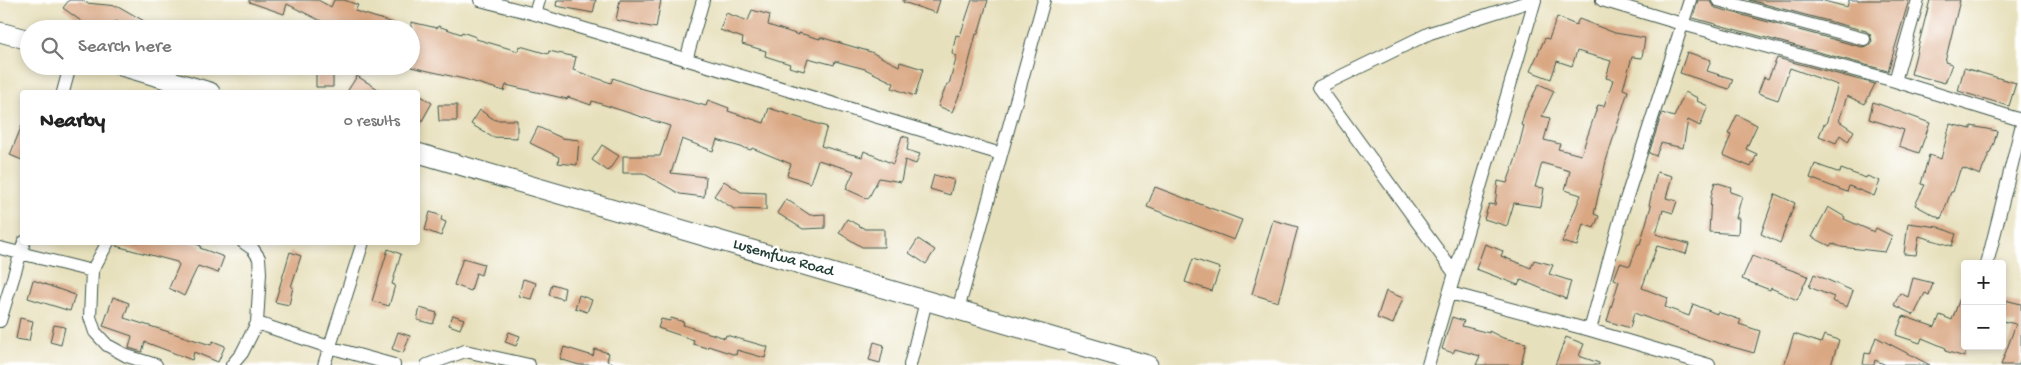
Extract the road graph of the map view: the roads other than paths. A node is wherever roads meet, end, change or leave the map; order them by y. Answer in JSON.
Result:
{"nodes":[{"id":1,"x":480,"y":0,"type":"edge"},
{"id":2,"x":539,"y":0,"type":"edge"},
{"id":3,"x":703,"y":0,"type":"edge"},
{"id":4,"x":1044,"y":0,"type":"edge"},
{"id":5,"x":1534,"y":0,"type":"edge"},
{"id":6,"x":1602,"y":0,"type":"edge"},
{"id":7,"x":1690,"y":0,"type":"edge"},
{"id":8,"x":1718,"y":0,"type":"edge"},
{"id":9,"x":1918,"y":0,"type":"edge"},
{"id":10,"x":535,"y":14,"type":"junction"},
{"id":11,"x":1682,"y":24,"type":"junction"},
{"id":12,"x":0,"y":32,"type":"edge"},
{"id":13,"x":20,"y":38,"type":"edge"},
{"id":14,"x":1864,"y":39,"type":"dead end"},
{"id":15,"x":686,"y":60,"type":"junction"},
{"id":16,"x":68,"y":75,"type":"edge"},
{"id":17,"x":152,"y":75,"type":"edge"},
{"id":18,"x":1895,"y":81,"type":"junction"},
{"id":19,"x":64,"y":90,"type":"edge"},
{"id":20,"x":203,"y":90,"type":"edge"},
{"id":21,"x":2021,"y":120,"type":"edge"},
{"id":22,"x":2021,"y":128,"type":"edge"},
{"id":23,"x":420,"y":154,"type":"edge"},
{"id":24,"x":1001,"y":154,"type":"junction"},
{"id":25,"x":106,"y":245,"type":"edge"},
{"id":26,"x":247,"y":245,"type":"edge"},
{"id":27,"x":362,"y":245,"type":"edge"},
{"id":28,"x":0,"y":248,"type":"edge"},
{"id":29,"x":22,"y":249,"type":"edge"},
{"id":30,"x":1988,"y":260,"type":"edge"},
{"id":31,"x":92,"y":271,"type":"junction"},
{"id":32,"x":1455,"y":274,"type":"junction"},
{"id":33,"x":1450,"y":293,"type":"junction"},
{"id":34,"x":926,"y":301,"type":"junction"},
{"id":35,"x":958,"y":310,"type":"junction"},
{"id":36,"x":0,"y":321,"type":"edge"},
{"id":37,"x":257,"y":323,"type":"junction"},
{"id":38,"x":1590,"y":330,"type":"junction"},
{"id":39,"x":329,"y":347,"type":"junction"},
{"id":40,"x":156,"y":365,"type":"edge"},
{"id":41,"x":232,"y":365,"type":"edge"},
{"id":42,"x":324,"y":365,"type":"edge"},
{"id":43,"x":394,"y":365,"type":"edge"},
{"id":44,"x":427,"y":365,"type":"edge"},
{"id":45,"x":529,"y":365,"type":"edge"},
{"id":46,"x":910,"y":365,"type":"edge"},
{"id":47,"x":1148,"y":365,"type":"edge"},
{"id":48,"x":1428,"y":365,"type":"edge"},
{"id":49,"x":1709,"y":365,"type":"edge"}],
"edges":[{"from":1,"to":10,"type":"street"},
{"from":2,"to":10,"type":"street"},
{"from":3,"to":15,"type":"street"},
{"from":4,"to":24,"type":"street"},
{"from":5,"to":32,"type":"street"},
{"from":5,"to":32,"type":"street"},
{"from":6,"to":11,"type":"street"},
{"from":7,"to":11,"type":"street"},
{"from":8,"to":14,"type":"street"},
{"from":9,"to":18,"type":"street"},
{"from":10,"to":15,"type":"street"},
{"from":11,"to":18,"type":"street"},
{"from":11,"to":38,"type":"street"},
{"from":12,"to":13,"type":"street"},
{"from":15,"to":24,"type":"street"},
{"from":16,"to":19,"type":"street"},
{"from":17,"to":20,"type":"street"},
{"from":18,"to":21,"type":"street"},
{"from":22,"to":30,"type":"street"},
{"from":23,"to":34,"type":"street","name":"Lusemfwa Road"},
{"from":24,"to":35,"type":"street"},
{"from":25,"to":31,"type":"street"},
{"from":26,"to":37,"type":"street"},
{"from":27,"to":39,"type":"street"},
{"from":28,"to":29,"type":"street"},
{"from":29,"to":31,"type":"street"},
{"from":29,"to":36,"type":"street"},
{"from":31,"to":40,"type":"street"},
{"from":32,"to":33,"type":"street"},
{"from":33,"to":38,"type":"street"},
{"from":33,"to":48,"type":"street"},
{"from":34,"to":35,"type":"street","name":"Lusemfwa Road"},
{"from":34,"to":46,"type":"street"},
{"from":35,"to":47,"type":"street","name":"Lusemfwa Road"},
{"from":37,"to":39,"type":"street"},
{"from":37,"to":41,"type":"street"},
{"from":38,"to":49,"type":"street"},
{"from":39,"to":42,"type":"street"},
{"from":39,"to":43,"type":"street"},
{"from":44,"to":45,"type":"street"}]}
